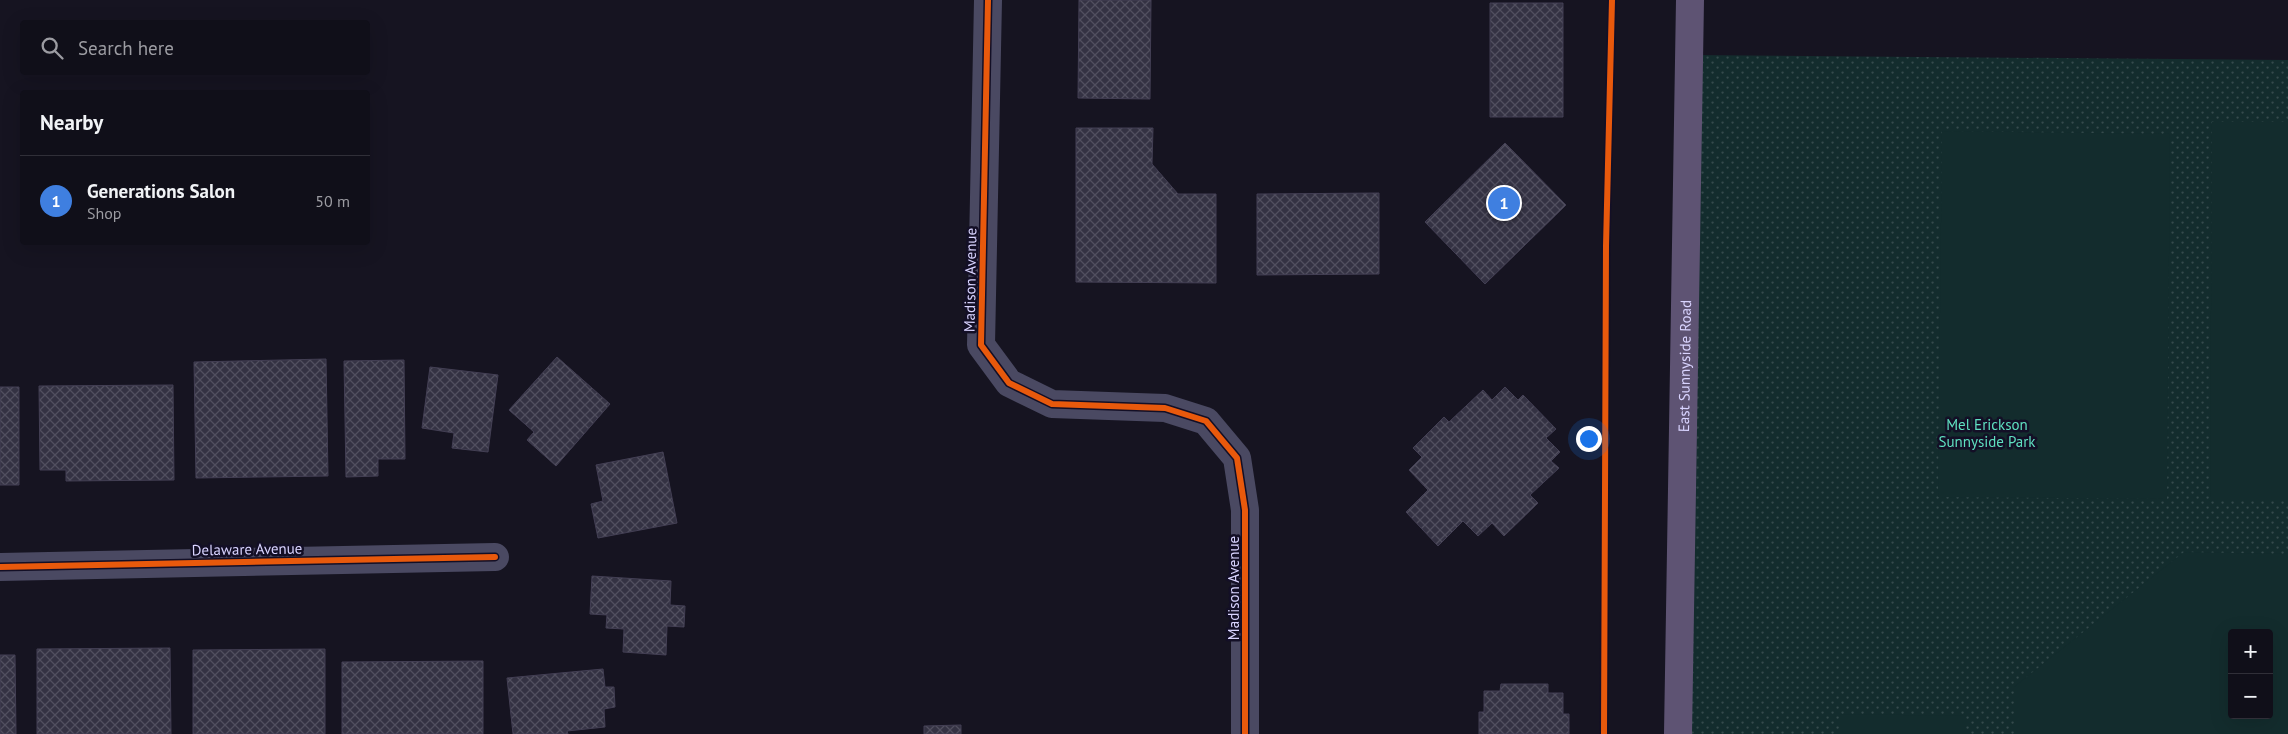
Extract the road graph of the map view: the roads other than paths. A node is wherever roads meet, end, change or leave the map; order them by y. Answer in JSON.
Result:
{"nodes":[{"id":1,"x":988,"y":0,"type":"edge"},
{"id":2,"x":1690,"y":0,"type":"edge"},
{"id":3,"x":495,"y":556,"type":"dead end"},
{"id":4,"x":0,"y":567,"type":"edge"},
{"id":5,"x":1245,"y":734,"type":"edge"},
{"id":6,"x":1678,"y":734,"type":"edge"}],
"edges":[{"from":1,"to":5,"type":"street","name":"Madison Avenue"},
{"from":2,"to":6,"type":"main road","name":"East Sunnyside Road"},
{"from":3,"to":4,"type":"street","name":"Delaware Avenue"}]}
